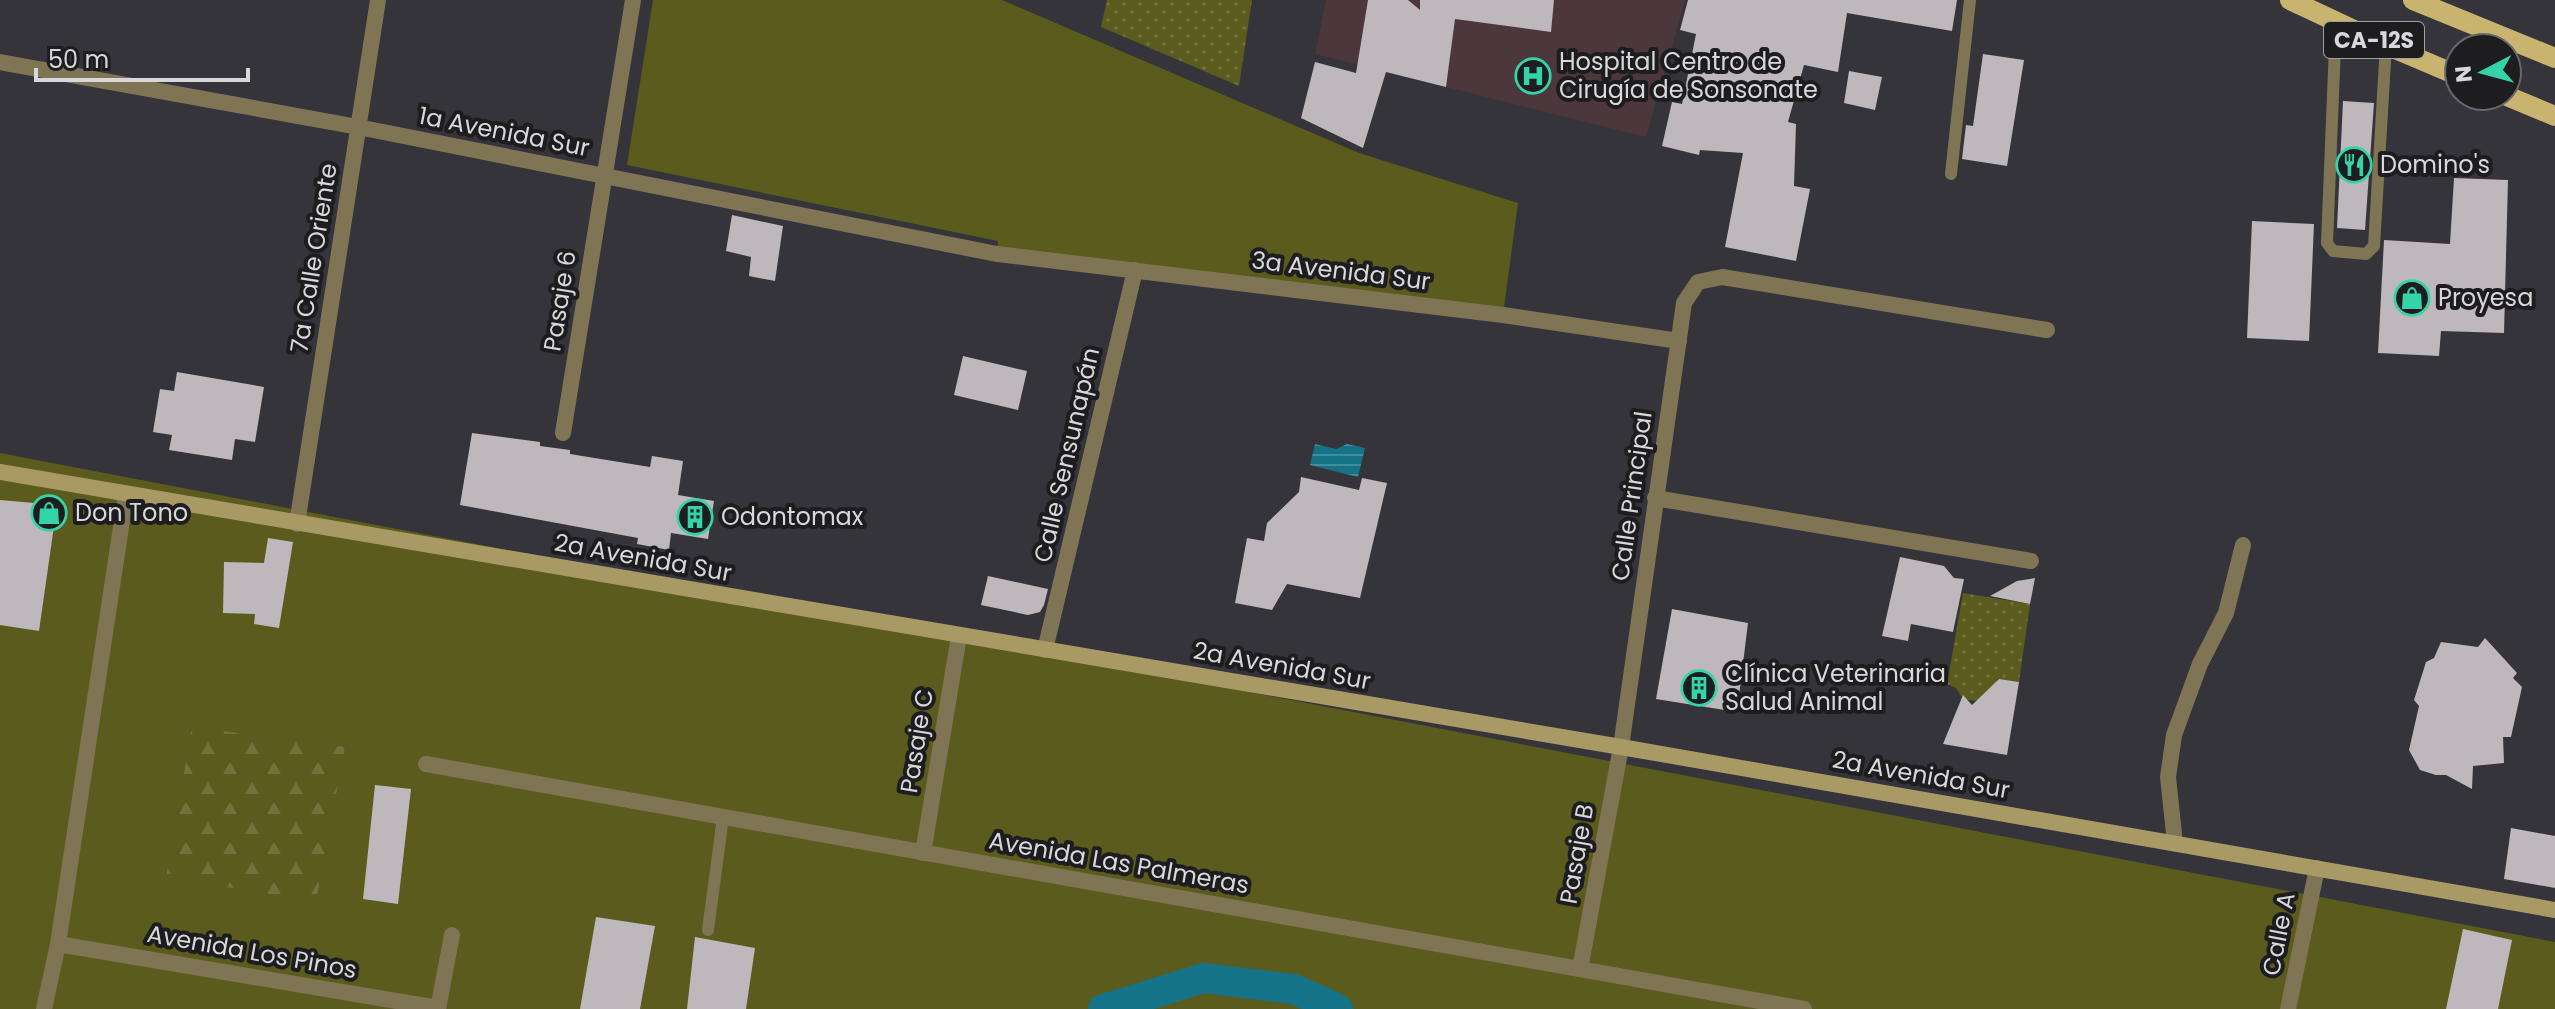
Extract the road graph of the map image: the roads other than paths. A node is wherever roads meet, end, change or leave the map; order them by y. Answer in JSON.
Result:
{"nodes":[{"id":1,"x":378,"y":0,"type":"edge"},
{"id":2,"x":633,"y":0,"type":"edge"},
{"id":3,"x":1970,"y":0,"type":"edge"},
{"id":4,"x":2290,"y":0,"type":"edge"},
{"id":5,"x":2413,"y":0,"type":"edge"},
{"id":6,"x":2336,"y":21,"type":"junction"},
{"id":7,"x":2386,"y":45,"type":"junction"},
{"id":8,"x":2555,"y":58,"type":"edge"},
{"id":9,"x":0,"y":62,"type":"edge"},
{"id":10,"x":2443,"y":69,"type":"edge"},
{"id":11,"x":2523,"y":103,"type":"edge"},
{"id":12,"x":2555,"y":116,"type":"edge"},
{"id":13,"x":358,"y":127,"type":"junction"},
{"id":14,"x":1951,"y":174,"type":"dead end"},
{"id":15,"x":605,"y":177,"type":"junction"},
{"id":16,"x":997,"y":254,"type":"joint"},
{"id":17,"x":1135,"y":270,"type":"junction"},
{"id":18,"x":2047,"y":330,"type":"dead end"},
{"id":19,"x":1679,"y":341,"type":"junction"},
{"id":20,"x":563,"y":433,"type":"dead end"},
{"id":21,"x":0,"y":472,"type":"edge"},
{"id":22,"x":126,"y":494,"type":"junction"},
{"id":23,"x":1655,"y":498,"type":"junction"},
{"id":24,"x":297,"y":524,"type":"junction"},
{"id":25,"x":2243,"y":545,"type":"dead end"},
{"id":26,"x":2031,"y":561,"type":"dead end"},
{"id":27,"x":959,"y":636,"type":"junction"},
{"id":28,"x":1045,"y":650,"type":"junction"},
{"id":29,"x":1621,"y":747,"type":"junction"},
{"id":30,"x":426,"y":764,"type":"dead end"},
{"id":31,"x":723,"y":817,"type":"junction"},
{"id":32,"x":2175,"y":843,"type":"junction"},
{"id":33,"x":923,"y":853,"type":"junction"},
{"id":34,"x":2317,"y":868,"type":"junction"},
{"id":35,"x":2555,"y":910,"type":"edge"},
{"id":36,"x":708,"y":930,"type":"dead end"},
{"id":37,"x":452,"y":935,"type":"dead end"},
{"id":38,"x":58,"y":944,"type":"junction"},
{"id":39,"x":1580,"y":969,"type":"junction"},
{"id":40,"x":438,"y":1008,"type":"edge"},
{"id":41,"x":44,"y":1009,"type":"edge"},
{"id":42,"x":1804,"y":1009,"type":"edge"},
{"id":43,"x":2288,"y":1009,"type":"edge"}],
"edges":[{"from":1,"to":13,"type":"street","name":"7a Calle Oriente"},
{"from":2,"to":15,"type":"street","name":"Pasaje 6"},
{"from":3,"to":14,"type":"lane"},
{"from":4,"to":6,"type":"main road","number":"CA-12S"},
{"from":5,"to":8,"type":"main road"},
{"from":6,"to":7,"type":"main road","number":"CA-12S"},
{"from":6,"to":7,"type":"lane"},
{"from":7,"to":10,"type":"main road","number":"CA-12S"},
{"from":9,"to":13,"type":"street","name":"1a Avenida Sur"},
{"from":11,"to":12,"type":"main road"},
{"from":13,"to":15,"type":"street","name":"1a Avenida Sur"},
{"from":13,"to":24,"type":"street","name":"7a Calle Oriente"},
{"from":15,"to":16,"type":"street","name":"1a Avenida Sur"},
{"from":15,"to":20,"type":"street","name":"Pasaje 6"},
{"from":16,"to":17,"type":"street","name":"3a Avenida Sur"},
{"from":17,"to":19,"type":"street","name":"3a Avenida Sur"},
{"from":17,"to":28,"type":"street","name":"Calle Sensunapán"},
{"from":18,"to":19,"type":"street","name":"Calle Principal"},
{"from":19,"to":23,"type":"street","name":"Calle Principal"},
{"from":21,"to":22,"type":"street","name":"2a Avenida Sur"},
{"from":22,"to":24,"type":"street","name":"2a Avenida Sur"},
{"from":22,"to":38,"type":"street"},
{"from":23,"to":26,"type":"street"},
{"from":23,"to":29,"type":"street","name":"Calle Principal"},
{"from":24,"to":27,"type":"street","name":"2a Avenida Sur"},
{"from":25,"to":32,"type":"street"},
{"from":27,"to":28,"type":"street","name":"2a Avenida Sur"},
{"from":27,"to":33,"type":"street","name":"Pasaje C"},
{"from":28,"to":29,"type":"street","name":"2a Avenida Sur"},
{"from":29,"to":32,"type":"street","name":"2a Avenida Sur"},
{"from":29,"to":39,"type":"street","name":"Pasaje B"},
{"from":30,"to":31,"type":"street","name":"Avenida Las Palmeras"},
{"from":31,"to":33,"type":"street","name":"Avenida Las Palmeras"},
{"from":31,"to":36,"type":"lane"},
{"from":32,"to":34,"type":"street","name":"2a Avenida Sur"},
{"from":33,"to":39,"type":"street","name":"Avenida Las Palmeras"},
{"from":34,"to":35,"type":"street","name":"2a Avenida Sur"},
{"from":34,"to":43,"type":"street","name":"Calle A"},
{"from":37,"to":40,"type":"street"},
{"from":38,"to":40,"type":"street","name":"Avenida Los Pinos"},
{"from":38,"to":41,"type":"street"},
{"from":39,"to":42,"type":"street","name":"Avenida Las Palmeras"}]}
